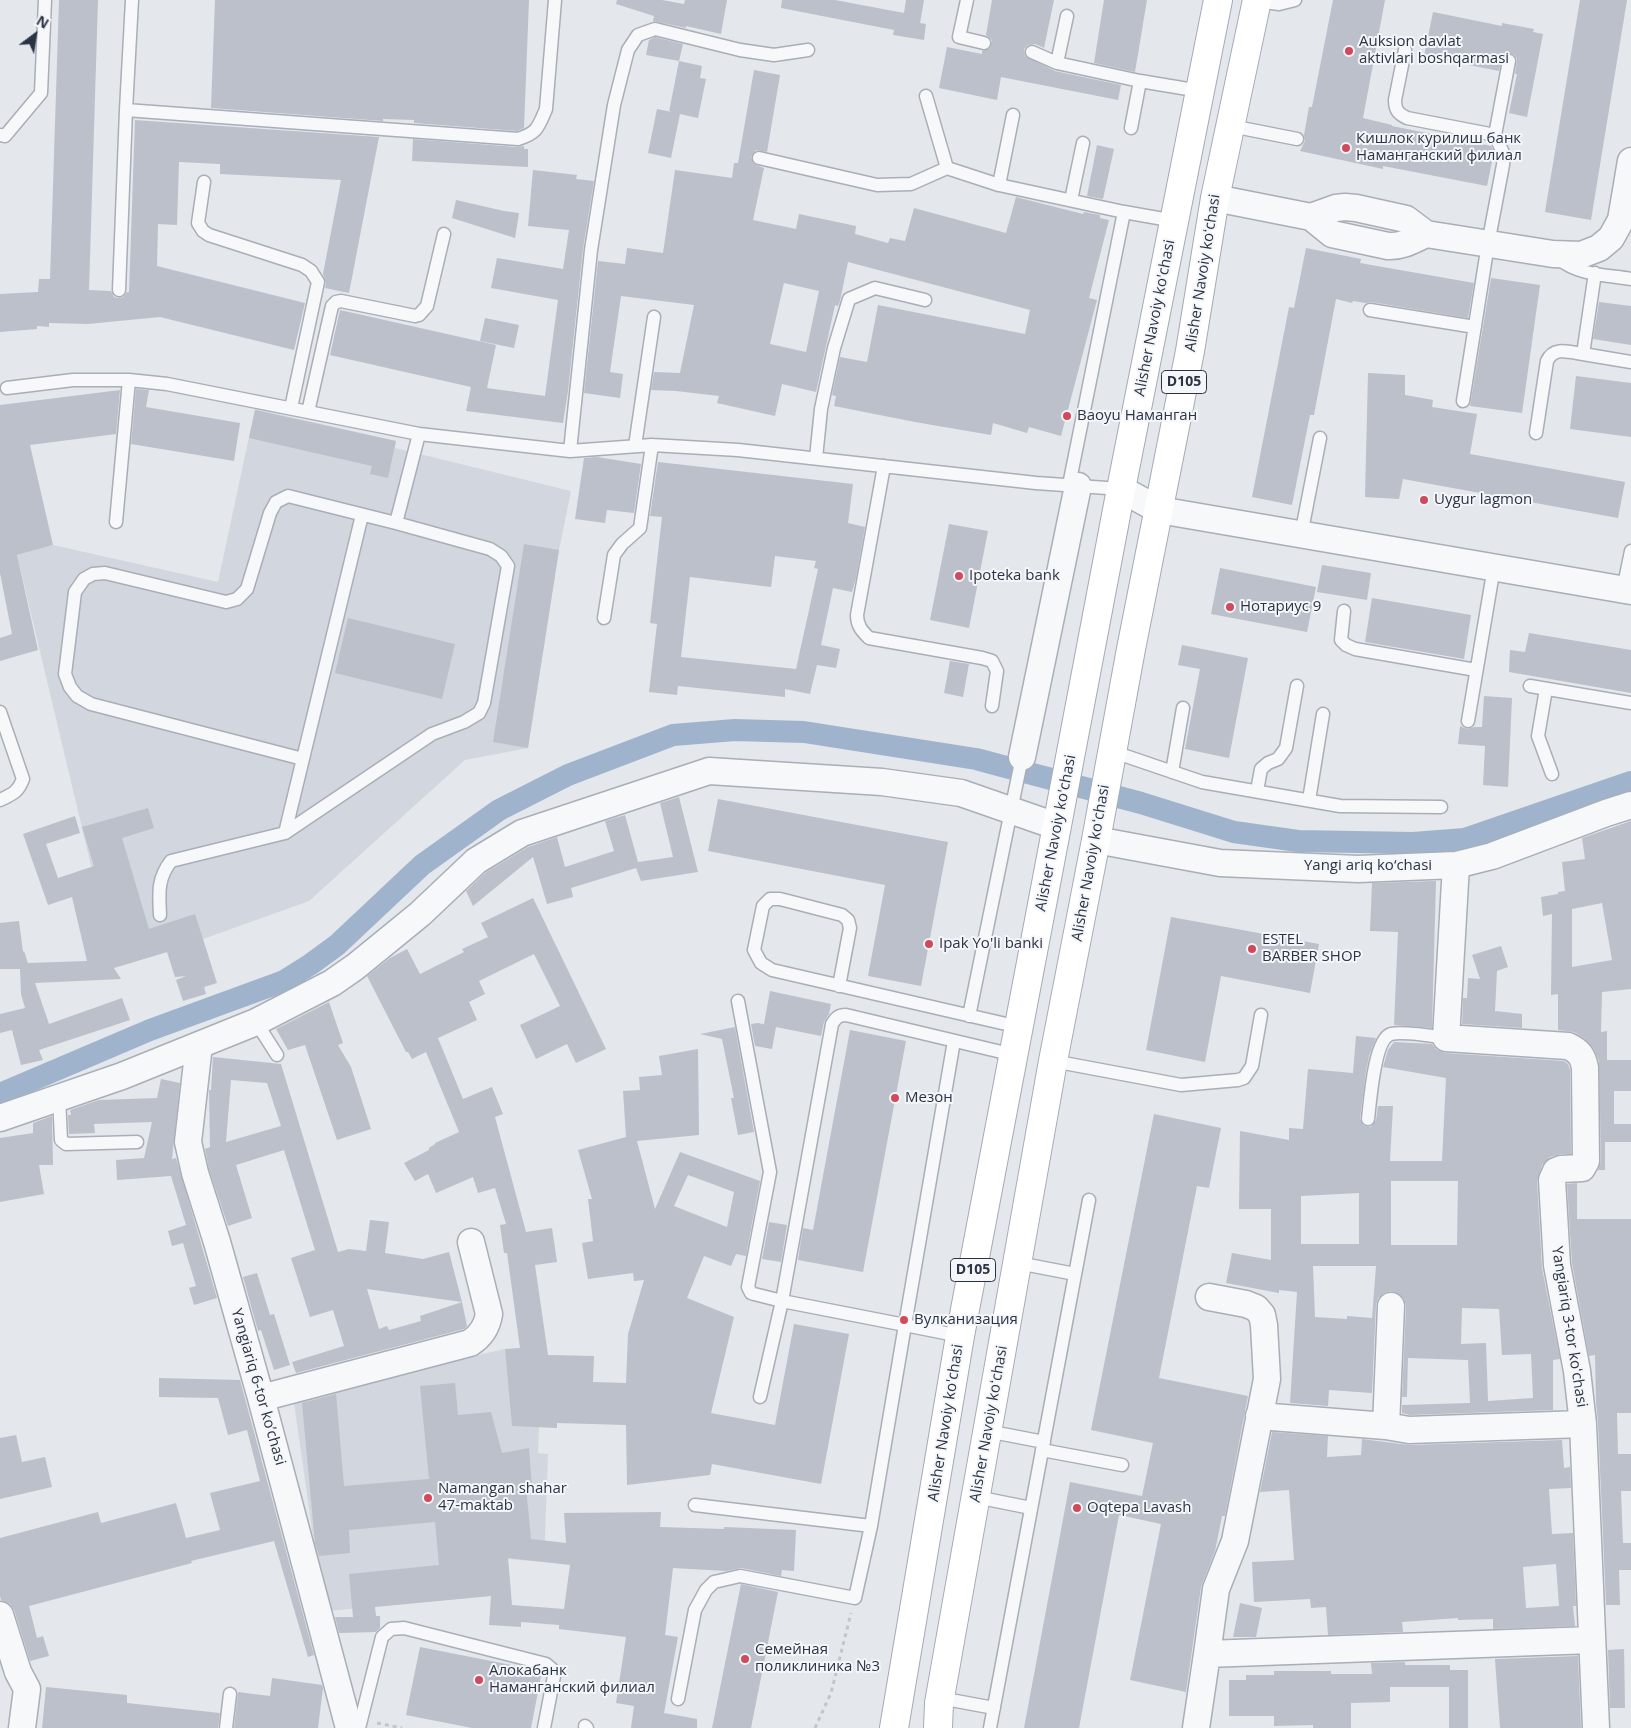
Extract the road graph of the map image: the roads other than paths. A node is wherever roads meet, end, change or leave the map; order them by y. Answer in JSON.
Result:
{"nodes":[{"id":1,"x":45,"y":0,"type":"edge"},
{"id":2,"x":132,"y":0,"type":"edge"},
{"id":3,"x":555,"y":0,"type":"edge"},
{"id":4,"x":967,"y":0,"type":"edge"},
{"id":5,"x":1218,"y":0,"type":"edge"},
{"id":6,"x":1295,"y":0,"type":"edge"},
{"id":7,"x":1257,"y":1,"type":"edge"},
{"id":8,"x":1067,"y":16,"type":"dead end"},
{"id":9,"x":984,"y":43,"type":"dead end"},
{"id":10,"x":808,"y":50,"type":"dead end"},
{"id":11,"x":1405,"y":50,"type":"dead end"},
{"id":12,"x":1032,"y":52,"type":"dead end"},
{"id":13,"x":1509,"y":61,"type":"dead end"},
{"id":14,"x":1057,"y":63,"type":"junction"},
{"id":15,"x":1140,"y":81,"type":"junction"},
{"id":16,"x":1200,"y":91,"type":"junction"},
{"id":17,"x":926,"y":96,"type":"dead end"},
{"id":18,"x":126,"y":110,"type":"junction"},
{"id":19,"x":1013,"y":115,"type":"dead end"},
{"id":20,"x":1231,"y":126,"type":"junction"},
{"id":21,"x":1132,"y":128,"type":"dead end"},
{"id":22,"x":1495,"y":135,"type":"junction"},
{"id":23,"x":0,"y":136,"type":"edge"},
{"id":24,"x":1297,"y":139,"type":"dead end"},
{"id":25,"x":1083,"y":143,"type":"dead end"},
{"id":26,"x":759,"y":158,"type":"dead end"},
{"id":27,"x":1631,"y":160,"type":"edge"},
{"id":28,"x":947,"y":168,"type":"junction"},
{"id":29,"x":204,"y":182,"type":"dead end"},
{"id":30,"x":998,"y":185,"type":"junction"},
{"id":31,"x":1215,"y":198,"type":"junction"},
{"id":32,"x":1071,"y":200,"type":"junction"},
{"id":33,"x":1124,"y":212,"type":"junction"},
{"id":34,"x":1175,"y":221,"type":"junction"},
{"id":35,"x":444,"y":234,"type":"dead end"},
{"id":36,"x":1488,"y":244,"type":"junction"},
{"id":37,"x":1553,"y":254,"type":"junction"},
{"id":38,"x":1595,"y":273,"type":"junction"},
{"id":39,"x":1631,"y":279,"type":"edge"},
{"id":40,"x":119,"y":290,"type":"dead end"},
{"id":41,"x":925,"y":300,"type":"dead end"},
{"id":42,"x":1370,"y":310,"type":"dead end"},
{"id":43,"x":654,"y":317,"type":"dead end"},
{"id":44,"x":1475,"y":327,"type":"junction"},
{"id":45,"x":1583,"y":354,"type":"junction"},
{"id":46,"x":1631,"y":362,"type":"edge"},
{"id":47,"x":129,"y":380,"type":"junction"},
{"id":48,"x":7,"y":388,"type":"dead end"},
{"id":49,"x":1463,"y":401,"type":"dead end"},
{"id":50,"x":291,"y":408,"type":"junction"},
{"id":51,"x":308,"y":412,"type":"junction"},
{"id":52,"x":1536,"y":433,"type":"dead end"},
{"id":53,"x":419,"y":434,"type":"junction"},
{"id":54,"x":1320,"y":438,"type":"dead end"},
{"id":55,"x":652,"y":445,"type":"junction"},
{"id":56,"x":635,"y":446,"type":"junction"},
{"id":57,"x":570,"y":451,"type":"junction"},
{"id":58,"x":816,"y":458,"type":"junction"},
{"id":59,"x":884,"y":466,"type":"junction"},
{"id":60,"x":1074,"y":486,"type":"junction"},
{"id":61,"x":1121,"y":489,"type":"junction"},
{"id":62,"x":1159,"y":510,"type":"junction"},
{"id":63,"x":362,"y":515,"type":"junction"},
{"id":64,"x":116,"y":522,"type":"dead end"},
{"id":65,"x":396,"y":523,"type":"junction"},
{"id":66,"x":1301,"y":534,"type":"junction"},
{"id":67,"x":1631,"y":551,"type":"edge"},
{"id":68,"x":1494,"y":567,"type":"junction"},
{"id":69,"x":1627,"y":590,"type":"edge"},
{"id":70,"x":1344,"y":611,"type":"dead end"},
{"id":71,"x":604,"y":618,"type":"dead end"},
{"id":72,"x":1476,"y":670,"type":"junction"},
{"id":73,"x":1297,"y":686,"type":"dead end"},
{"id":74,"x":1530,"y":686,"type":"dead end"},
{"id":75,"x":1546,"y":689,"type":"junction"},
{"id":76,"x":1631,"y":703,"type":"edge"},
{"id":77,"x":992,"y":706,"type":"dead end"},
{"id":78,"x":1183,"y":708,"type":"dead end"},
{"id":79,"x":0,"y":712,"type":"edge"},
{"id":80,"x":1323,"y":714,"type":"dead end"},
{"id":81,"x":1468,"y":722,"type":"dead end"},
{"id":82,"x":1022,"y":757,"type":"joint"},
{"id":83,"x":1110,"y":758,"type":"junction"},
{"id":84,"x":303,"y":759,"type":"junction"},
{"id":85,"x":1172,"y":772,"type":"junction"},
{"id":86,"x":1552,"y":774,"type":"dead end"},
{"id":87,"x":1257,"y":792,"type":"junction"},
{"id":88,"x":0,"y":800,"type":"edge"},
{"id":89,"x":1014,"y":800,"type":"junction"},
{"id":90,"x":1309,"y":800,"type":"junction"},
{"id":91,"x":1631,"y":805,"type":"edge"},
{"id":92,"x":1441,"y":807,"type":"dead end"},
{"id":93,"x":1058,"y":820,"type":"junction"},
{"id":94,"x":286,"y":833,"type":"junction"},
{"id":95,"x":1097,"y":834,"type":"junction"},
{"id":96,"x":1456,"y":865,"type":"junction"},
{"id":97,"x":160,"y":915,"type":"dead end"},
{"id":98,"x":839,"y":986,"type":"junction"},
{"id":99,"x":738,"y":1001,"type":"dead end"},
{"id":100,"x":1261,"y":1015,"type":"dead end"},
{"id":101,"x":969,"y":1016,"type":"junction"},
{"id":102,"x":256,"y":1022,"type":"junction"},
{"id":103,"x":1019,"y":1027,"type":"junction"},
{"id":104,"x":1446,"y":1038,"type":"junction"},
{"id":105,"x":954,"y":1041,"type":"junction"},
{"id":106,"x":199,"y":1045,"type":"junction"},
{"id":107,"x":277,"y":1055,"type":"dead end"},
{"id":108,"x":1014,"y":1055,"type":"junction"},
{"id":109,"x":1052,"y":1061,"type":"junction"},
{"id":110,"x":59,"y":1097,"type":"junction"},
{"id":111,"x":0,"y":1118,"type":"edge"},
{"id":112,"x":1368,"y":1119,"type":"dead end"},
{"id":113,"x":137,"y":1142,"type":"dead end"},
{"id":114,"x":1089,"y":1200,"type":"dead end"},
{"id":115,"x":471,"y":1242,"type":"dead end"},
{"id":116,"x":1018,"y":1263,"type":"junction"},
{"id":117,"x":1075,"y":1274,"type":"junction"},
{"id":118,"x":1209,"y":1297,"type":"dead end"},
{"id":119,"x":782,"y":1301,"type":"junction"},
{"id":120,"x":1391,"y":1306,"type":"dead end"},
{"id":121,"x":905,"y":1325,"type":"junction"},
{"id":122,"x":960,"y":1336,"type":"junction"},
{"id":123,"x":760,"y":1396,"type":"dead end"},
{"id":124,"x":262,"y":1398,"type":"junction"},
{"id":125,"x":1259,"y":1416,"type":"junction"},
{"id":126,"x":1583,"y":1424,"type":"junction"},
{"id":127,"x":1386,"y":1426,"type":"junction"},
{"id":128,"x":988,"y":1431,"type":"junction"},
{"id":129,"x":1043,"y":1446,"type":"junction"},
{"id":130,"x":1122,"y":1465,"type":"dead end"},
{"id":131,"x":976,"y":1497,"type":"junction"},
{"id":132,"x":695,"y":1505,"type":"dead end"},
{"id":133,"x":1031,"y":1508,"type":"junction"},
{"id":134,"x":871,"y":1526,"type":"junction"},
{"id":135,"x":0,"y":1615,"type":"edge"},
{"id":136,"x":1592,"y":1640,"type":"junction"},
{"id":137,"x":1207,"y":1654,"type":"junction"},
{"id":138,"x":230,"y":1694,"type":"dead end"},
{"id":139,"x":940,"y":1698,"type":"junction"},
{"id":140,"x":678,"y":1699,"type":"dead end"},
{"id":141,"x":994,"y":1708,"type":"junction"},
{"id":142,"x":357,"y":1725,"type":"edge"},
{"id":143,"x":22,"y":1728,"type":"edge"},
{"id":144,"x":226,"y":1728,"type":"edge"},
{"id":145,"x":544,"y":1728,"type":"edge"},
{"id":146,"x":894,"y":1728,"type":"edge"},
{"id":147,"x":938,"y":1728,"type":"edge"},
{"id":148,"x":990,"y":1728,"type":"edge"},
{"id":149,"x":1196,"y":1728,"type":"edge"},
{"id":150,"x":1596,"y":1728,"type":"edge"}],
"edges":[{"from":1,"to":23,"type":"lane"},
{"from":2,"to":18,"type":"lane"},
{"from":3,"to":18,"type":"lane"},
{"from":4,"to":9,"type":"lane"},
{"from":5,"to":16,"type":"main road","name":"Alisher Navoiy ko'chasi","number":"D105"},
{"from":6,"to":7,"type":"lane"},
{"from":7,"to":20,"type":"main road","name":"Alisher Navoiy koʻchasi","number":"D105"},
{"from":8,"to":14,"type":"lane"},
{"from":10,"to":57,"type":"lane"},
{"from":11,"to":22,"type":"lane"},
{"from":12,"to":14,"type":"lane"},
{"from":13,"to":22,"type":"lane"},
{"from":14,"to":15,"type":"lane"},
{"from":15,"to":16,"type":"lane"},
{"from":15,"to":21,"type":"lane"},
{"from":16,"to":34,"type":"main road","name":"Alisher Navoiy ko'chasi","number":"D105"},
{"from":17,"to":28,"type":"lane"},
{"from":18,"to":40,"type":"lane"},
{"from":19,"to":30,"type":"lane"},
{"from":20,"to":24,"type":"lane"},
{"from":20,"to":31,"type":"main road","name":"Alisher Navoiy koʻchasi","number":"D105"},
{"from":22,"to":36,"type":"lane"},
{"from":25,"to":32,"type":"lane"},
{"from":26,"to":28,"type":"lane"},
{"from":27,"to":37,"type":"street"},
{"from":28,"to":30,"type":"lane"},
{"from":29,"to":50,"type":"lane"},
{"from":30,"to":32,"type":"lane"},
{"from":31,"to":36,"type":"street"},
{"from":31,"to":62,"type":"main road","name":"Alisher Navoiy koʻchasi","number":"D105"},
{"from":32,"to":33,"type":"lane"},
{"from":33,"to":34,"type":"lane"},
{"from":33,"to":60,"type":"lane"},
{"from":34,"to":61,"type":"main road","name":"Alisher Navoiy ko'chasi","number":"D105"},
{"from":35,"to":51,"type":"lane"},
{"from":36,"to":37,"type":"street"},
{"from":36,"to":44,"type":"lane"},
{"from":37,"to":38,"type":"lane"},
{"from":38,"to":39,"type":"lane"},
{"from":38,"to":45,"type":"lane"},
{"from":41,"to":58,"type":"lane"},
{"from":42,"to":44,"type":"lane"},
{"from":43,"to":56,"type":"lane"},
{"from":44,"to":49,"type":"lane"},
{"from":45,"to":46,"type":"lane"},
{"from":45,"to":52,"type":"lane"},
{"from":47,"to":48,"type":"lane"},
{"from":47,"to":50,"type":"lane"},
{"from":47,"to":64,"type":"lane"},
{"from":50,"to":51,"type":"lane"},
{"from":51,"to":53,"type":"lane"},
{"from":53,"to":57,"type":"lane"},
{"from":53,"to":65,"type":"lane"},
{"from":54,"to":66,"type":"lane"},
{"from":55,"to":56,"type":"lane"},
{"from":55,"to":58,"type":"lane"},
{"from":55,"to":71,"type":"lane"},
{"from":56,"to":57,"type":"lane"},
{"from":58,"to":59,"type":"lane"},
{"from":59,"to":60,"type":"lane"},
{"from":59,"to":77,"type":"lane"},
{"from":60,"to":61,"type":"lane"},
{"from":60,"to":82,"type":"street"},
{"from":61,"to":62,"type":"street"},
{"from":61,"to":93,"type":"main road","name":"Alisher Navoiy ko'chasi","number":"D105"},
{"from":62,"to":66,"type":"street"},
{"from":62,"to":83,"type":"main road","name":"Alisher Navoiy koʻchasi","number":"D105"},
{"from":63,"to":65,"type":"lane"},
{"from":63,"to":84,"type":"lane"},
{"from":63,"to":84,"type":"lane"},
{"from":65,"to":94,"type":"lane"},
{"from":66,"to":68,"type":"street"},
{"from":67,"to":69,"type":"lane"},
{"from":68,"to":69,"type":"street"},
{"from":68,"to":72,"type":"lane"},
{"from":70,"to":72,"type":"lane"},
{"from":72,"to":81,"type":"lane"},
{"from":73,"to":87,"type":"lane"},
{"from":74,"to":75,"type":"lane"},
{"from":75,"to":76,"type":"lane"},
{"from":75,"to":86,"type":"lane"},
{"from":78,"to":85,"type":"lane"},
{"from":79,"to":88,"type":"lane"},
{"from":80,"to":90,"type":"lane"},
{"from":82,"to":89,"type":"lane"},
{"from":83,"to":85,"type":"lane"},
{"from":83,"to":95,"type":"main road","name":"Alisher Navoiy koʻchasi","number":"D105"},
{"from":84,"to":94,"type":"lane"},
{"from":85,"to":87,"type":"lane"},
{"from":87,"to":90,"type":"lane"},
{"from":89,"to":93,"type":"street"},
{"from":89,"to":101,"type":"lane"},
{"from":89,"to":102,"type":"street"},
{"from":90,"to":92,"type":"lane"},
{"from":91,"to":96,"type":"street","name":"Yangi ariq ko‘chasi"},
{"from":93,"to":103,"type":"main road","name":"Alisher Navoiy ko'chasi","number":"D105"},
{"from":94,"to":97,"type":"lane"},
{"from":95,"to":96,"type":"street","name":"Yangi ariq ko‘chasi"},
{"from":95,"to":109,"type":"main road","name":"Alisher Navoiy koʻchasi","number":"D105"},
{"from":96,"to":104,"type":"street"},
{"from":98,"to":98,"type":"lane"},
{"from":98,"to":101,"type":"lane"},
{"from":99,"to":119,"type":"lane"},
{"from":100,"to":109,"type":"lane"},
{"from":101,"to":103,"type":"lane"},
{"from":102,"to":106,"type":"street"},
{"from":102,"to":107,"type":"lane"},
{"from":103,"to":108,"type":"main road","name":"Alisher Navoiy ko'chasi","number":"D105"},
{"from":104,"to":112,"type":"lane"},
{"from":104,"to":126,"type":"street","name":"Yangiariq 3-tor koʻchasi"},
{"from":105,"to":108,"type":"lane"},
{"from":105,"to":119,"type":"lane"},
{"from":105,"to":121,"type":"lane"},
{"from":106,"to":110,"type":"street"},
{"from":106,"to":124,"type":"street","name":"Yangiаriq 6-tor koʼchasi"},
{"from":108,"to":122,"type":"main road","name":"Alisher Navoiy ko'chasi","number":"D105"},
{"from":109,"to":116,"type":"main road","name":"Alisher Navoiy koʻchasi","number":"D105"},
{"from":110,"to":111,"type":"street"},
{"from":110,"to":113,"type":"lane"},
{"from":114,"to":117,"type":"lane"},
{"from":115,"to":124,"type":"street"},
{"from":116,"to":117,"type":"lane"},
{"from":116,"to":128,"type":"main road","name":"Alisher Navoiy koʻchasi","number":"D105"},
{"from":117,"to":129,"type":"lane"},
{"from":118,"to":125,"type":"street"},
{"from":119,"to":121,"type":"lane"},
{"from":119,"to":123,"type":"lane"},
{"from":120,"to":127,"type":"street"},
{"from":121,"to":122,"type":"lane"},
{"from":121,"to":134,"type":"lane"},
{"from":122,"to":146,"type":"main road","name":"Alisher Navoiy ko'chasi","number":"D105"},
{"from":124,"to":142,"type":"street","name":"Yangiаriq 6-tor koʼchasi"},
{"from":125,"to":127,"type":"street"},
{"from":125,"to":137,"type":"street"},
{"from":126,"to":127,"type":"street"},
{"from":126,"to":136,"type":"street","name":"Yangiariq 3-tor koʻchasi"},
{"from":128,"to":129,"type":"lane"},
{"from":128,"to":131,"type":"main road","name":"Alisher Navoiy koʻchasi","number":"D105"},
{"from":129,"to":130,"type":"lane"},
{"from":129,"to":133,"type":"lane"},
{"from":131,"to":133,"type":"lane"},
{"from":131,"to":139,"type":"main road","name":"Alisher Navoiy koʻchasi","number":"D105"},
{"from":132,"to":134,"type":"lane"},
{"from":133,"to":141,"type":"lane"},
{"from":134,"to":140,"type":"lane"},
{"from":135,"to":143,"type":"street"},
{"from":136,"to":137,"type":"street"},
{"from":136,"to":150,"type":"street","name":"Yangiariq 3-tor koʻchasi"},
{"from":137,"to":149,"type":"street"},
{"from":138,"to":144,"type":"lane"},
{"from":139,"to":141,"type":"lane"},
{"from":139,"to":147,"type":"main road","name":"Alisher Navoiy koʻchasi","number":"D105"},
{"from":141,"to":148,"type":"lane"},
{"from":142,"to":145,"type":"lane"}]}
